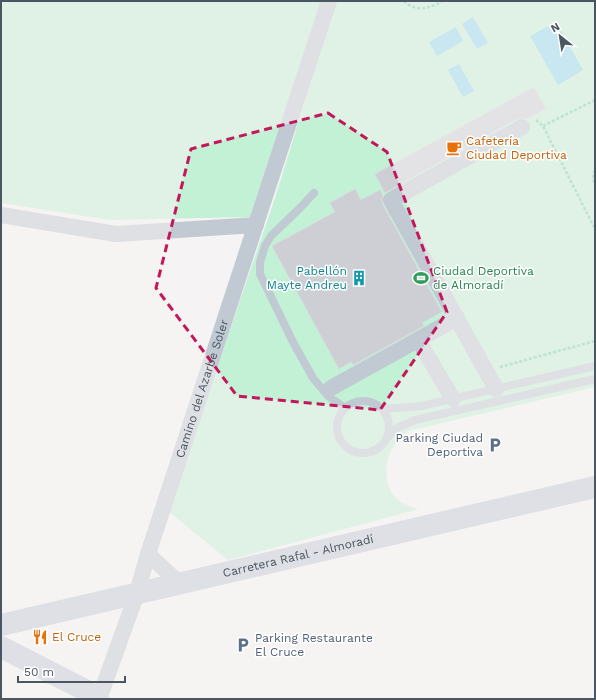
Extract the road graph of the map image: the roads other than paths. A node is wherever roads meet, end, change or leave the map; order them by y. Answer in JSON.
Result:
{"nodes":[{"id":1,"x":329,"y":1,"type":"edge"},
{"id":2,"x":522,"y":127,"type":"road end"},
{"id":3,"x":314,"y":193,"type":"dead end"},
{"id":4,"x":1,"y":215,"type":"edge"},
{"id":5,"x":256,"y":224,"type":"junction"},
{"id":6,"x":457,"y":318,"type":"junction"},
{"id":7,"x":418,"y":340,"type":"junction"},
{"id":8,"x":595,"y":366,"type":"edge"},
{"id":9,"x":595,"y":379,"type":"edge"},
{"id":10,"x":331,"y":388,"type":"dead end"},
{"id":11,"x":496,"y":389,"type":"junction"},
{"id":12,"x":453,"y":399,"type":"junction"},
{"id":13,"x":345,"y":408,"type":"junction"},
{"id":14,"x":383,"y":409,"type":"junction"},
{"id":15,"x":388,"y":436,"type":"junction"},
{"id":16,"x":595,"y":487,"type":"edge"},
{"id":17,"x":148,"y":554,"type":"junction"},
{"id":18,"x":179,"y":583,"type":"junction"},
{"id":19,"x":137,"y":593,"type":"junction"},
{"id":20,"x":1,"y":625,"type":"edge"},
{"id":21,"x":1,"y":647,"type":"edge"},
{"id":22,"x":98,"y":699,"type":"edge"}],
"edges":[{"from":1,"to":5,"type":"street","name":"Camino del Azarbe Soler"},
{"from":2,"to":6,"type":"street"},
{"from":3,"to":13,"type":"lane"},
{"from":4,"to":5,"type":"street"},
{"from":5,"to":17,"type":"street","name":"Camino del Azarbe Soler"},
{"from":6,"to":7,"type":"street"},
{"from":6,"to":11,"type":"street"},
{"from":7,"to":10,"type":"street"},
{"from":7,"to":12,"type":"street"},
{"from":8,"to":11,"type":"lane"},
{"from":9,"to":15,"type":"lane"},
{"from":11,"to":12,"type":"lane"},
{"from":12,"to":14,"type":"lane"},
{"from":13,"to":14,"type":"lane"},
{"from":13,"to":15,"type":"lane"},
{"from":14,"to":15,"type":"lane"},
{"from":16,"to":18,"type":"main road","name":"Carretera Rafal - Almoradí"},
{"from":17,"to":18,"type":"street"},
{"from":17,"to":19,"type":"street","name":"Camino del Azarbe Soler"},
{"from":18,"to":19,"type":"main road","name":"Carretera Rafal - Almoradí"},
{"from":19,"to":20,"type":"main road","name":"Carretera Rafal - Almoradí"},
{"from":19,"to":22,"type":"street","name":"Camino del Azarbe Soler"},
{"from":21,"to":22,"type":"main road"}]}
